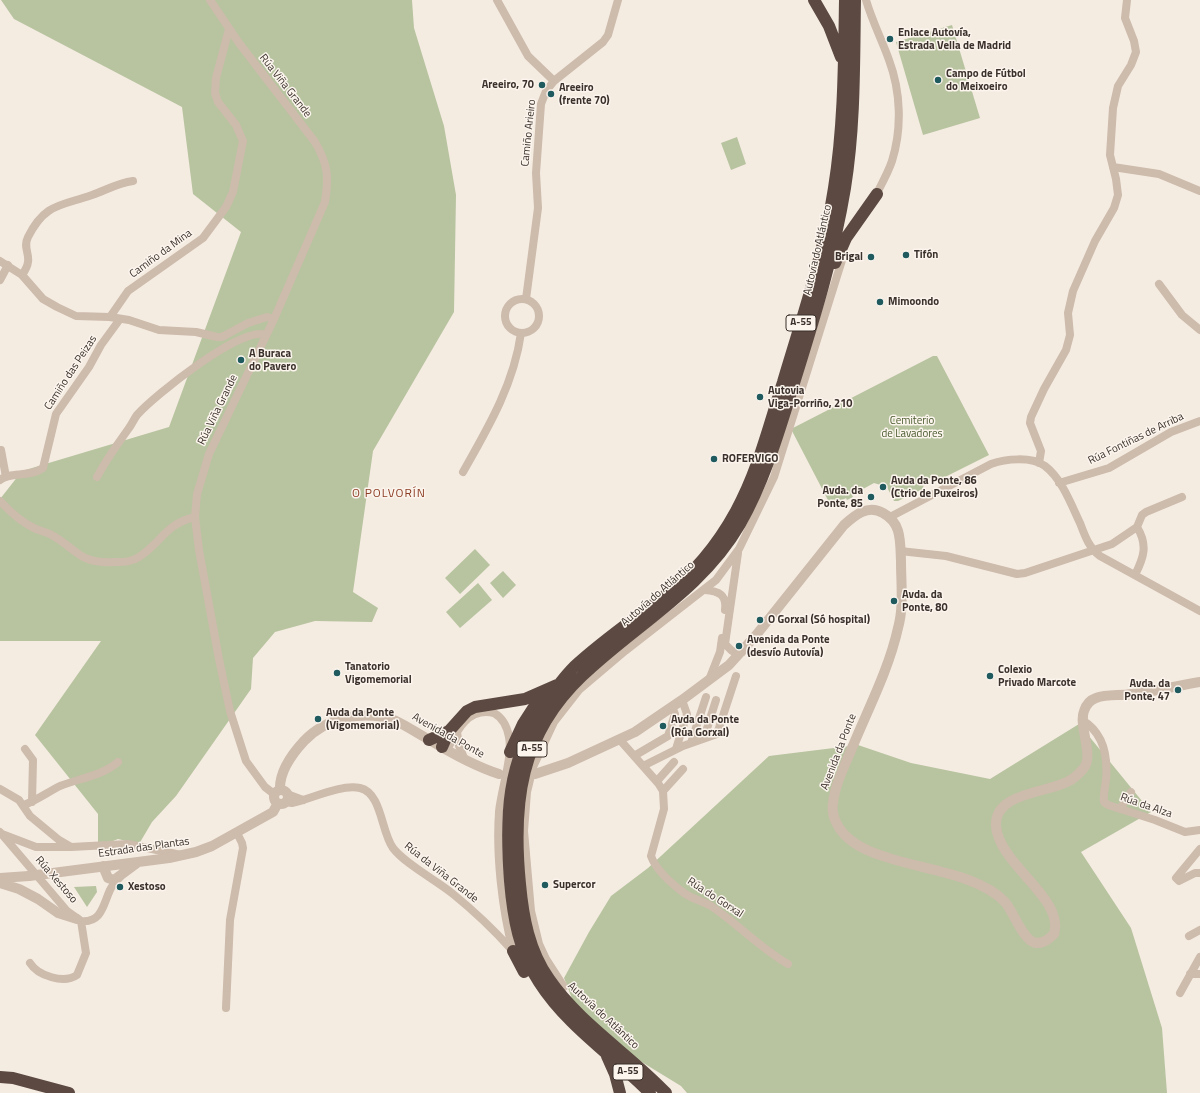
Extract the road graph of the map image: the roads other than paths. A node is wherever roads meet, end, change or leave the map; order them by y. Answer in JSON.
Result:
{"nodes":[{"id":1,"x":210,"y":0,"type":"edge"},
{"id":2,"x":497,"y":0,"type":"edge"},
{"id":3,"x":618,"y":0,"type":"edge"},
{"id":4,"x":814,"y":0,"type":"edge"},
{"id":5,"x":845,"y":0,"type":"edge"},
{"id":6,"x":855,"y":0,"type":"edge"},
{"id":7,"x":866,"y":0,"type":"edge"},
{"id":8,"x":1127,"y":0,"type":"edge"},
{"id":9,"x":229,"y":29,"type":"junction"},
{"id":10,"x":554,"y":81,"type":"junction"},
{"id":11,"x":843,"y":87,"type":"junction"},
{"id":12,"x":1113,"y":167,"type":"junction"},
{"id":13,"x":133,"y":181,"type":"dead end"},
{"id":14,"x":1200,"y":191,"type":"edge"},
{"id":15,"x":877,"y":194,"type":"junction"},
{"id":16,"x":0,"y":261,"type":"edge"},
{"id":17,"x":8,"y":265,"type":"junction"},
{"id":18,"x":22,"y":275,"type":"junction"},
{"id":19,"x":0,"y":280,"type":"edge"},
{"id":20,"x":1159,"y":284,"type":"dead end"},
{"id":21,"x":824,"y":288,"type":"junction"},
{"id":22,"x":526,"y":298,"type":"junction"},
{"id":23,"x":110,"y":317,"type":"junction"},
{"id":24,"x":120,"y":319,"type":"junction"},
{"id":25,"x":274,"y":319,"type":"junction"},
{"id":26,"x":1200,"y":330,"type":"edge"},
{"id":27,"x":521,"y":333,"type":"junction"},
{"id":28,"x":266,"y":335,"type":"junction"},
{"id":29,"x":1200,"y":421,"type":"edge"},
{"id":30,"x":777,"y":440,"type":"junction"},
{"id":31,"x":1,"y":450,"type":"edge"},
{"id":32,"x":1039,"y":463,"type":"junction"},
{"id":33,"x":462,"y":472,"type":"dead end"},
{"id":34,"x":97,"y":477,"type":"dead end"},
{"id":35,"x":3,"y":479,"type":"edge"},
{"id":36,"x":1059,"y":484,"type":"junction"},
{"id":37,"x":764,"y":496,"type":"junction"},
{"id":38,"x":1182,"y":498,"type":"dead end"},
{"id":39,"x":0,"y":501,"type":"edge"},
{"id":40,"x":195,"y":517,"type":"junction"},
{"id":41,"x":890,"y":517,"type":"junction"},
{"id":42,"x":1137,"y":527,"type":"junction"},
{"id":43,"x":739,"y":549,"type":"junction"},
{"id":44,"x":1092,"y":550,"type":"junction"},
{"id":45,"x":900,"y":551,"type":"junction"},
{"id":46,"x":1135,"y":575,"type":"junction"},
{"id":47,"x":732,"y":589,"type":"junction"},
{"id":48,"x":705,"y":590,"type":"junction"},
{"id":49,"x":718,"y":592,"type":"junction"},
{"id":50,"x":1200,"y":611,"type":"edge"},
{"id":51,"x":725,"y":644,"type":"junction"},
{"id":52,"x":720,"y":652,"type":"junction"},
{"id":53,"x":742,"y":652,"type":"junction"},
{"id":54,"x":729,"y":665,"type":"junction"},
{"id":55,"x":736,"y":676,"type":"dead end"},
{"id":56,"x":709,"y":681,"type":"junction"},
{"id":57,"x":1200,"y":682,"type":"edge"},
{"id":58,"x":558,"y":684,"type":"junction"},
{"id":59,"x":544,"y":692,"type":"junction"},
{"id":60,"x":706,"y":697,"type":"dead end"},
{"id":61,"x":682,"y":700,"type":"junction"},
{"id":62,"x":716,"y":700,"type":"dead end"},
{"id":63,"x":672,"y":707,"type":"junction"},
{"id":64,"x":1082,"y":720,"type":"junction"},
{"id":65,"x":453,"y":731,"type":"junction"},
{"id":66,"x":704,"y":738,"type":"junction"},
{"id":67,"x":428,"y":740,"type":"junction"},
{"id":68,"x":620,"y":740,"type":"junction"},
{"id":69,"x":691,"y":743,"type":"junction"},
{"id":70,"x":444,"y":748,"type":"junction"},
{"id":71,"x":25,"y":749,"type":"dead end"},
{"id":72,"x":676,"y":749,"type":"junction"},
{"id":73,"x":510,"y":752,"type":"junction"},
{"id":74,"x":634,"y":756,"type":"junction"},
{"id":75,"x":465,"y":760,"type":"junction"},
{"id":76,"x":118,"y":762,"type":"dead end"},
{"id":77,"x":674,"y":762,"type":"dead end"},
{"id":78,"x":643,"y":766,"type":"junction"},
{"id":79,"x":683,"y":769,"type":"dead end"},
{"id":80,"x":500,"y":774,"type":"dead end"},
{"id":81,"x":534,"y":774,"type":"dead end"},
{"id":82,"x":657,"y":782,"type":"junction"},
{"id":83,"x":0,"y":789,"type":"edge"},
{"id":84,"x":663,"y":791,"type":"junction"},
{"id":85,"x":1130,"y":792,"type":"dead end"},
{"id":86,"x":281,"y":797,"type":"junction"},
{"id":87,"x":32,"y":802,"type":"junction"},
{"id":88,"x":24,"y":805,"type":"junction"},
{"id":89,"x":1120,"y":809,"type":"junction"},
{"id":90,"x":1200,"y":830,"type":"edge"},
{"id":91,"x":1,"y":833,"type":"edge"},
{"id":92,"x":237,"y":833,"type":"junction"},
{"id":93,"x":70,"y":847,"type":"junction"},
{"id":94,"x":1200,"y":849,"type":"edge"},
{"id":95,"x":183,"y":856,"type":"junction"},
{"id":96,"x":103,"y":866,"type":"junction"},
{"id":97,"x":122,"y":871,"type":"junction"},
{"id":98,"x":1200,"y":873,"type":"edge"},
{"id":99,"x":0,"y":878,"type":"edge"},
{"id":100,"x":108,"y":878,"type":"junction"},
{"id":101,"x":0,"y":883,"type":"edge"},
{"id":102,"x":110,"y":889,"type":"junction"},
{"id":103,"x":79,"y":920,"type":"junction"},
{"id":104,"x":1200,"y":930,"type":"edge"},
{"id":105,"x":509,"y":934,"type":"junction"},
{"id":106,"x":1189,"y":936,"type":"dead end"},
{"id":107,"x":500,"y":938,"type":"junction"},
{"id":108,"x":513,"y":951,"type":"junction"},
{"id":109,"x":1200,"y":957,"type":"edge"},
{"id":110,"x":30,"y":963,"type":"dead end"},
{"id":111,"x":788,"y":964,"type":"dead end"},
{"id":112,"x":1190,"y":974,"type":"junction"},
{"id":113,"x":1200,"y":974,"type":"edge"},
{"id":114,"x":564,"y":987,"type":"joint"},
{"id":115,"x":1180,"y":993,"type":"dead end"},
{"id":116,"x":226,"y":1008,"type":"dead end"},
{"id":117,"x":567,"y":1017,"type":"junction"},
{"id":118,"x":605,"y":1052,"type":"junction"},
{"id":119,"x":0,"y":1077,"type":"edge"},
{"id":120,"x":69,"y":1093,"type":"edge"},
{"id":121,"x":620,"y":1093,"type":"edge"},
{"id":122,"x":650,"y":1093,"type":"edge"},
{"id":123,"x":666,"y":1093,"type":"edge"},
{"id":124,"x":675,"y":1093,"type":"edge"}],
"edges":[{"from":1,"to":9,"type":"street","name":"Rúa Viña Grande"},
{"from":2,"to":10,"type":"street"},
{"from":3,"to":10,"type":"street","name":"Camiño Arieiro"},
{"from":4,"to":11,"type":"highway"},
{"from":5,"to":11,"type":"highway","name":"Autovía do Atlántico","number":"A-55"},
{"from":6,"to":21,"type":"highway","name":"Autovía do Atlántico","number":"A-55"},
{"from":7,"to":15,"type":"street"},
{"from":8,"to":12,"type":"street"},
{"from":9,"to":23,"type":"street","name":"Camiño da Mina"},
{"from":9,"to":25,"type":"street","name":"Rúa Viña Grande"},
{"from":10,"to":22,"type":"street","name":"Camiño Arieiro"},
{"from":11,"to":58,"type":"highway","name":"Autovía do Atlántico","number":"A-55"},
{"from":12,"to":14,"type":"street"},
{"from":12,"to":32,"type":"street"},
{"from":13,"to":18,"type":"street"},
{"from":15,"to":21,"type":"highway"},
{"from":15,"to":37,"type":"street"},
{"from":16,"to":17,"type":"street"},
{"from":17,"to":18,"type":"street"},
{"from":17,"to":19,"type":"street"},
{"from":18,"to":23,"type":"street"},
{"from":20,"to":26,"type":"street"},
{"from":21,"to":30,"type":"highway","name":"Autovía do Atlántico","number":"A-55"},
{"from":22,"to":27,"type":"street"},
{"from":22,"to":27,"type":"street"},
{"from":23,"to":24,"type":"street"},
{"from":24,"to":25,"type":"street"},
{"from":24,"to":35,"type":"street","name":"Camiño das Peizas"},
{"from":25,"to":28,"type":"street","name":"Rúa Viña Grande"},
{"from":27,"to":33,"type":"street"},
{"from":28,"to":34,"type":"street"},
{"from":28,"to":40,"type":"street","name":"Rúa Viña Grande"},
{"from":29,"to":36,"type":"street","name":"Rúa Fontiñas de Arriba"},
{"from":30,"to":37,"type":"highway"},
{"from":30,"to":123,"type":"highway","name":"Autovía do Atlántico","number":"A-55"},
{"from":31,"to":35,"type":"street"},
{"from":32,"to":36,"type":"street"},
{"from":32,"to":41,"type":"street"},
{"from":36,"to":44,"type":"street"},
{"from":37,"to":43,"type":"street"},
{"from":38,"to":42,"type":"street"},
{"from":39,"to":40,"type":"street"},
{"from":40,"to":86,"type":"street","name":"Rúa Viña Grande"},
{"from":41,"to":45,"type":"street","name":"Avenida da Ponte"},
{"from":41,"to":53,"type":"street"},
{"from":42,"to":44,"type":"street"},
{"from":42,"to":46,"type":"street"},
{"from":43,"to":47,"type":"street"},
{"from":43,"to":48,"type":"street"},
{"from":44,"to":45,"type":"street"},
{"from":44,"to":46,"type":"street"},
{"from":45,"to":64,"type":"street","name":"Avenida da Ponte"},
{"from":46,"to":50,"type":"street"},
{"from":47,"to":49,"type":"street"},
{"from":47,"to":51,"type":"street"},
{"from":48,"to":49,"type":"street"},
{"from":48,"to":114,"type":"street"},
{"from":49,"to":52,"type":"street"},
{"from":51,"to":53,"type":"street"},
{"from":51,"to":54,"type":"street"},
{"from":52,"to":54,"type":"street"},
{"from":52,"to":56,"type":"street"},
{"from":53,"to":54,"type":"street"},
{"from":54,"to":56,"type":"street"},
{"from":55,"to":66,"type":"street"},
{"from":56,"to":61,"type":"street"},
{"from":57,"to":64,"type":"street"},
{"from":58,"to":59,"type":"highway"},
{"from":58,"to":117,"type":"highway","name":"Autovía do Atlántico","number":"A-55"},
{"from":59,"to":65,"type":"highway"},
{"from":59,"to":73,"type":"highway"},
{"from":60,"to":69,"type":"street"},
{"from":61,"to":63,"type":"street"},
{"from":61,"to":72,"type":"street"},
{"from":62,"to":66,"type":"street"},
{"from":63,"to":68,"type":"street"},
{"from":63,"to":74,"type":"street"},
{"from":64,"to":89,"type":"street","name":"Rúa da Alza"},
{"from":65,"to":67,"type":"highway"},
{"from":65,"to":70,"type":"highway"},
{"from":65,"to":73,"type":"street"},
{"from":65,"to":75,"type":"street"},
{"from":66,"to":69,"type":"street"},
{"from":67,"to":70,"type":"street","name":"Avenida da Ponte"},
{"from":67,"to":86,"type":"street","name":"Avenida da Ponte"},
{"from":68,"to":74,"type":"street"},
{"from":68,"to":81,"type":"street"},
{"from":69,"to":72,"type":"street"},
{"from":70,"to":75,"type":"street","name":"Avenida da Ponte"},
{"from":71,"to":87,"type":"street"},
{"from":72,"to":78,"type":"street"},
{"from":73,"to":105,"type":"street"},
{"from":74,"to":78,"type":"street"},
{"from":75,"to":80,"type":"street","name":"Avenida da Ponte"},
{"from":76,"to":87,"type":"street"},
{"from":77,"to":82,"type":"street"},
{"from":78,"to":82,"type":"street"},
{"from":79,"to":84,"type":"street"},
{"from":82,"to":84,"type":"street"},
{"from":83,"to":88,"type":"street"},
{"from":84,"to":111,"type":"street","name":"Rúa do Gorxal"},
{"from":85,"to":89,"type":"street"},
{"from":86,"to":92,"type":"street","name":"Estrada das Plantas"},
{"from":86,"to":107,"type":"street","name":"Rúa da Viña Grande"},
{"from":87,"to":88,"type":"street"},
{"from":88,"to":93,"type":"street"},
{"from":89,"to":90,"type":"street","name":"Rúa da Alza"},
{"from":91,"to":93,"type":"street"},
{"from":91,"to":103,"type":"street","name":"Rúa Xestoso"},
{"from":92,"to":95,"type":"street","name":"Estrada das Plantas"},
{"from":92,"to":116,"type":"street"},
{"from":93,"to":95,"type":"street"},
{"from":94,"to":98,"type":"street"},
{"from":95,"to":97,"type":"street","name":"Estrada das Plantas"},
{"from":96,"to":97,"type":"street","name":"Estrada das Plantas"},
{"from":96,"to":99,"type":"street","name":"Estrada das Plantas","bridge":true},
{"from":96,"to":100,"type":"street"},
{"from":97,"to":100,"type":"street"},
{"from":97,"to":102,"type":"street"},
{"from":100,"to":102,"type":"street"},
{"from":101,"to":103,"type":"street"},
{"from":102,"to":103,"type":"street"},
{"from":103,"to":110,"type":"street"},
{"from":104,"to":106,"type":"street"},
{"from":105,"to":107,"type":"street"},
{"from":105,"to":108,"type":"street"},
{"from":107,"to":108,"type":"street","name":"Rúa da Viña Grande"},
{"from":108,"to":117,"type":"highway"},
{"from":109,"to":112,"type":"street"},
{"from":112,"to":113,"type":"street"},
{"from":112,"to":115,"type":"street"},
{"from":114,"to":124,"type":"highway"},
{"from":117,"to":118,"type":"highway","name":"Autovía do Atlántico","number":"A-55"},
{"from":118,"to":121,"type":"highway"},
{"from":118,"to":122,"type":"highway","name":"Autovía do Atlántico","number":"A-55"},
{"from":119,"to":120,"type":"highway"}]}
